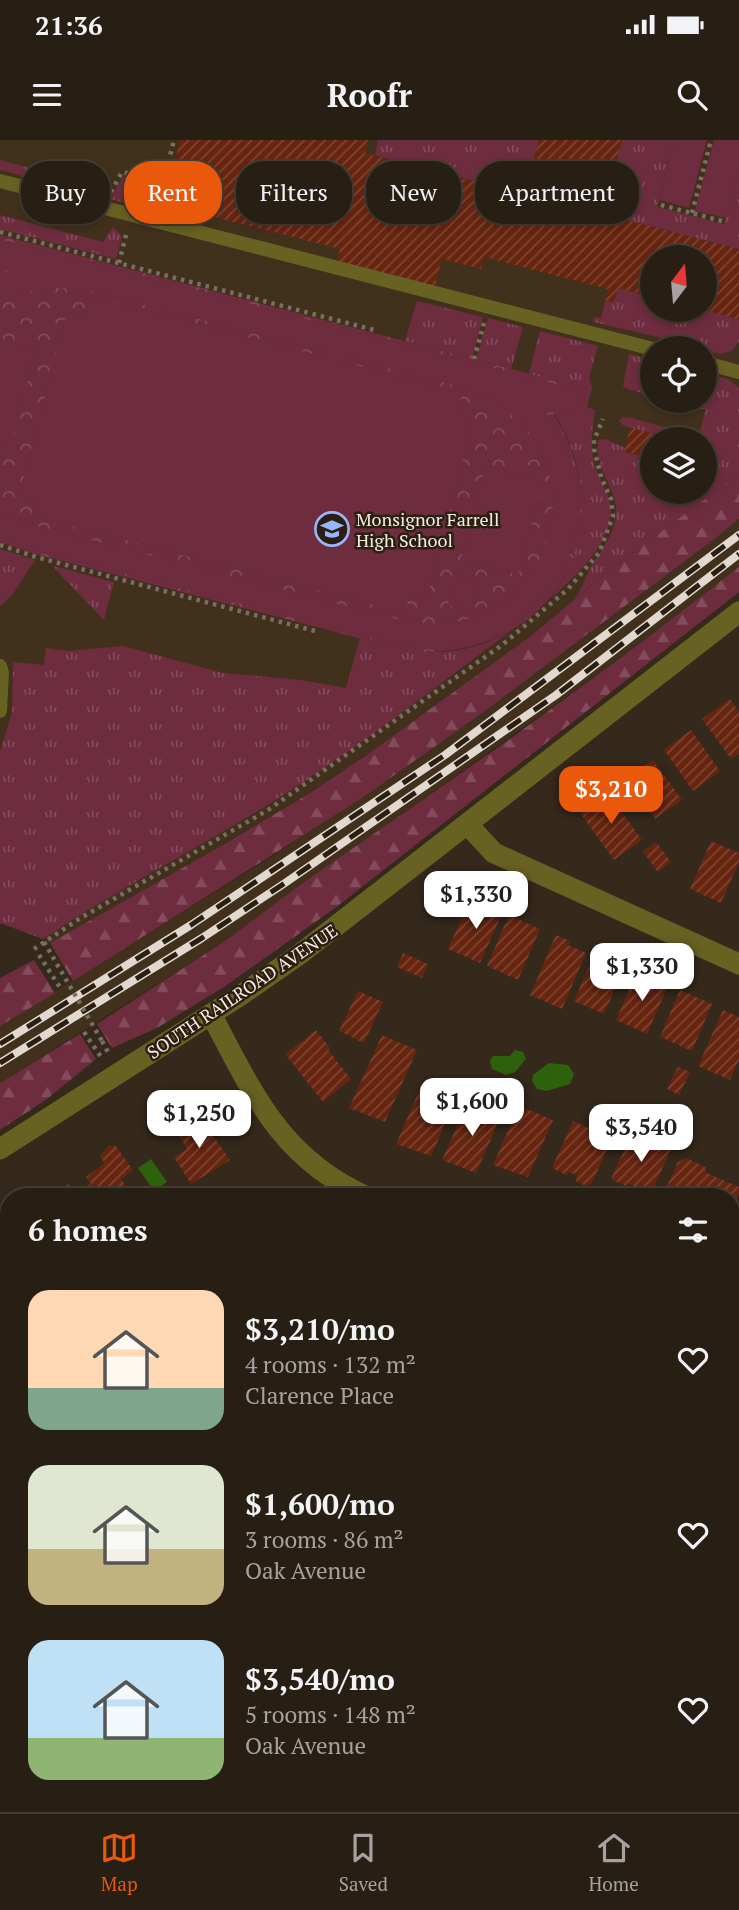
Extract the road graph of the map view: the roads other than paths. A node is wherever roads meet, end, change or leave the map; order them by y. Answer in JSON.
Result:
{"nodes":[{"id":1,"x":0,"y":181,"type":"edge"},
{"id":2,"x":640,"y":346,"type":"edge"},
{"id":3,"x":717,"y":366,"type":"edge"},
{"id":4,"x":739,"y":372,"type":"edge"},
{"id":5,"x":739,"y":612,"type":"edge"},
{"id":6,"x":0,"y":666,"type":"edge"},
{"id":7,"x":0,"y":711,"type":"edge"},
{"id":8,"x":468,"y":825,"type":"junction"},
{"id":9,"x":739,"y":964,"type":"edge"},
{"id":10,"x":211,"y":1014,"type":"junction"},
{"id":11,"x":0,"y":1149,"type":"edge"},
{"id":12,"x":347,"y":1188,"type":"edge"}],
"edges":[{"from":1,"to":2,"type":"lane"},
{"from":3,"to":4,"type":"lane"},
{"from":5,"to":8,"type":"street","name":"SOUTH RAILROAD AVENUE"},
{"from":6,"to":7,"type":"lane"},
{"from":8,"to":9,"type":"street"},
{"from":8,"to":10,"type":"street","name":"SOUTH RAILROAD AVENUE"},
{"from":10,"to":11,"type":"street","name":"SOUTH RAILROAD AVENUE"},
{"from":10,"to":12,"type":"street"}]}
